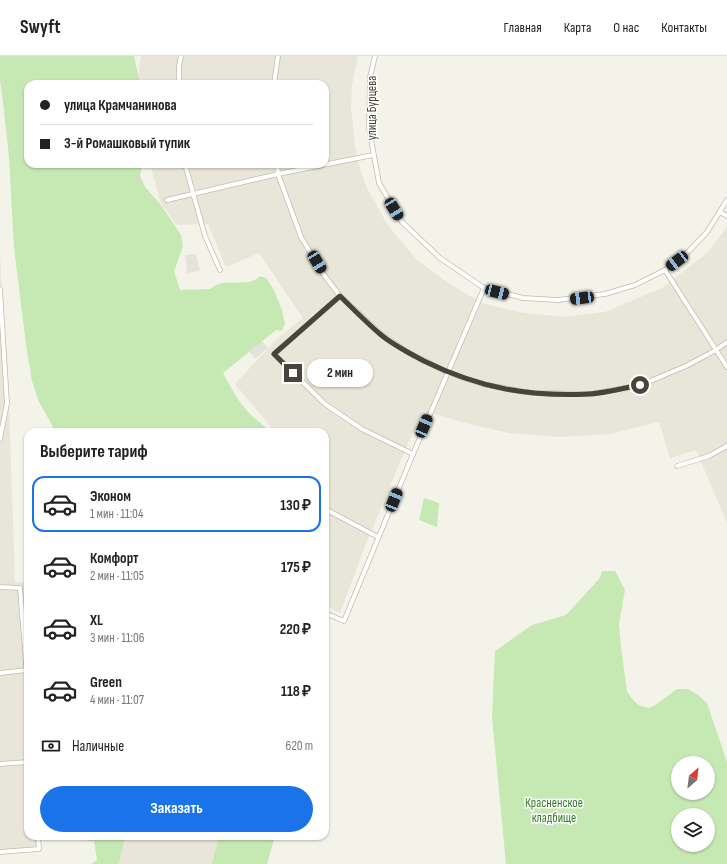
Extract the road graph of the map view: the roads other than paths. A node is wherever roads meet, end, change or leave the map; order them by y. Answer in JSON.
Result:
{"nodes":[{"id":1,"x":181,"y":56,"type":"edge"},
{"id":2,"x":278,"y":56,"type":"edge"},
{"id":3,"x":375,"y":56,"type":"edge"},
{"id":4,"x":179,"y":80,"type":"edge"},
{"id":5,"x":275,"y":80,"type":"edge"},
{"id":6,"x":373,"y":155,"type":"junction"},
{"id":7,"x":329,"y":164,"type":"edge"},
{"id":8,"x":186,"y":168,"type":"edge"},
{"id":9,"x":277,"y":168,"type":"edge"},
{"id":10,"x":308,"y":168,"type":"edge"},
{"id":11,"x":278,"y":174,"type":"junction"},
{"id":12,"x":192,"y":193,"type":"junction"},
{"id":13,"x":167,"y":200,"type":"dead end"},
{"id":14,"x":727,"y":200,"type":"edge"},
{"id":15,"x":720,"y":212,"type":"junction"},
{"id":16,"x":727,"y":216,"type":"edge"},
{"id":17,"x":220,"y":270,"type":"dead end"},
{"id":18,"x":665,"y":270,"type":"junction"},
{"id":19,"x":484,"y":288,"type":"junction"},
{"id":20,"x":0,"y":289,"type":"edge"},
{"id":21,"x":340,"y":296,"type":"junction"},
{"id":22,"x":1,"y":315,"type":"edge"},
{"id":23,"x":727,"y":342,"type":"edge"},
{"id":24,"x":716,"y":350,"type":"junction"},
{"id":25,"x":727,"y":367,"type":"edge"},
{"id":26,"x":447,"y":372,"type":"junction"},
{"id":27,"x":0,"y":439,"type":"edge"},
{"id":28,"x":727,"y":446,"type":"edge"},
{"id":29,"x":413,"y":454,"type":"junction"},
{"id":30,"x":677,"y":466,"type":"dead end"},
{"id":31,"x":329,"y":511,"type":"edge"},
{"id":32,"x":378,"y":537,"type":"junction"},
{"id":33,"x":0,"y":587,"type":"edge"},
{"id":34,"x":329,"y":615,"type":"edge"},
{"id":35,"x":24,"y":635,"type":"edge"},
{"id":36,"x":24,"y":670,"type":"edge"},
{"id":37,"x":0,"y":673,"type":"edge"},
{"id":38,"x":24,"y":762,"type":"edge"},
{"id":39,"x":0,"y":764,"type":"edge"},
{"id":40,"x":38,"y":840,"type":"edge"},
{"id":41,"x":0,"y":852,"type":"edge"}],
"edges":[{"from":1,"to":4,"type":"street"},
{"from":2,"to":5,"type":"street"},
{"from":3,"to":6,"type":"street","name":"улица Бурцева"},
{"from":6,"to":7,"type":"street"},
{"from":6,"to":19,"type":"street","name":"улица Бурцева"},
{"from":8,"to":12,"type":"street"},
{"from":9,"to":11,"type":"street"},
{"from":10,"to":11,"type":"street"},
{"from":11,"to":12,"type":"street"},
{"from":11,"to":21,"type":"street"},
{"from":12,"to":13,"type":"street"},
{"from":12,"to":17,"type":"street"},
{"from":14,"to":15,"type":"street","name":"улица Бурцева"},
{"from":15,"to":16,"type":"street"},
{"from":15,"to":18,"type":"street","name":"улица Бурцева"},
{"from":18,"to":19,"type":"street","name":"улица Бурцева"},
{"from":18,"to":24,"type":"street"},
{"from":19,"to":26,"type":"street"},
{"from":20,"to":22,"type":"street"},
{"from":21,"to":26,"type":"street"},
{"from":21,"to":29,"type":"street"},
{"from":22,"to":27,"type":"street"},
{"from":23,"to":24,"type":"street"},
{"from":24,"to":25,"type":"street"},
{"from":24,"to":26,"type":"street"},
{"from":26,"to":29,"type":"street"},
{"from":28,"to":30,"type":"street"},
{"from":29,"to":32,"type":"street"},
{"from":31,"to":32,"type":"street"},
{"from":32,"to":34,"type":"street"},
{"from":33,"to":35,"type":"street"},
{"from":36,"to":37,"type":"street"},
{"from":38,"to":39,"type":"street"},
{"from":40,"to":41,"type":"street"}]}
